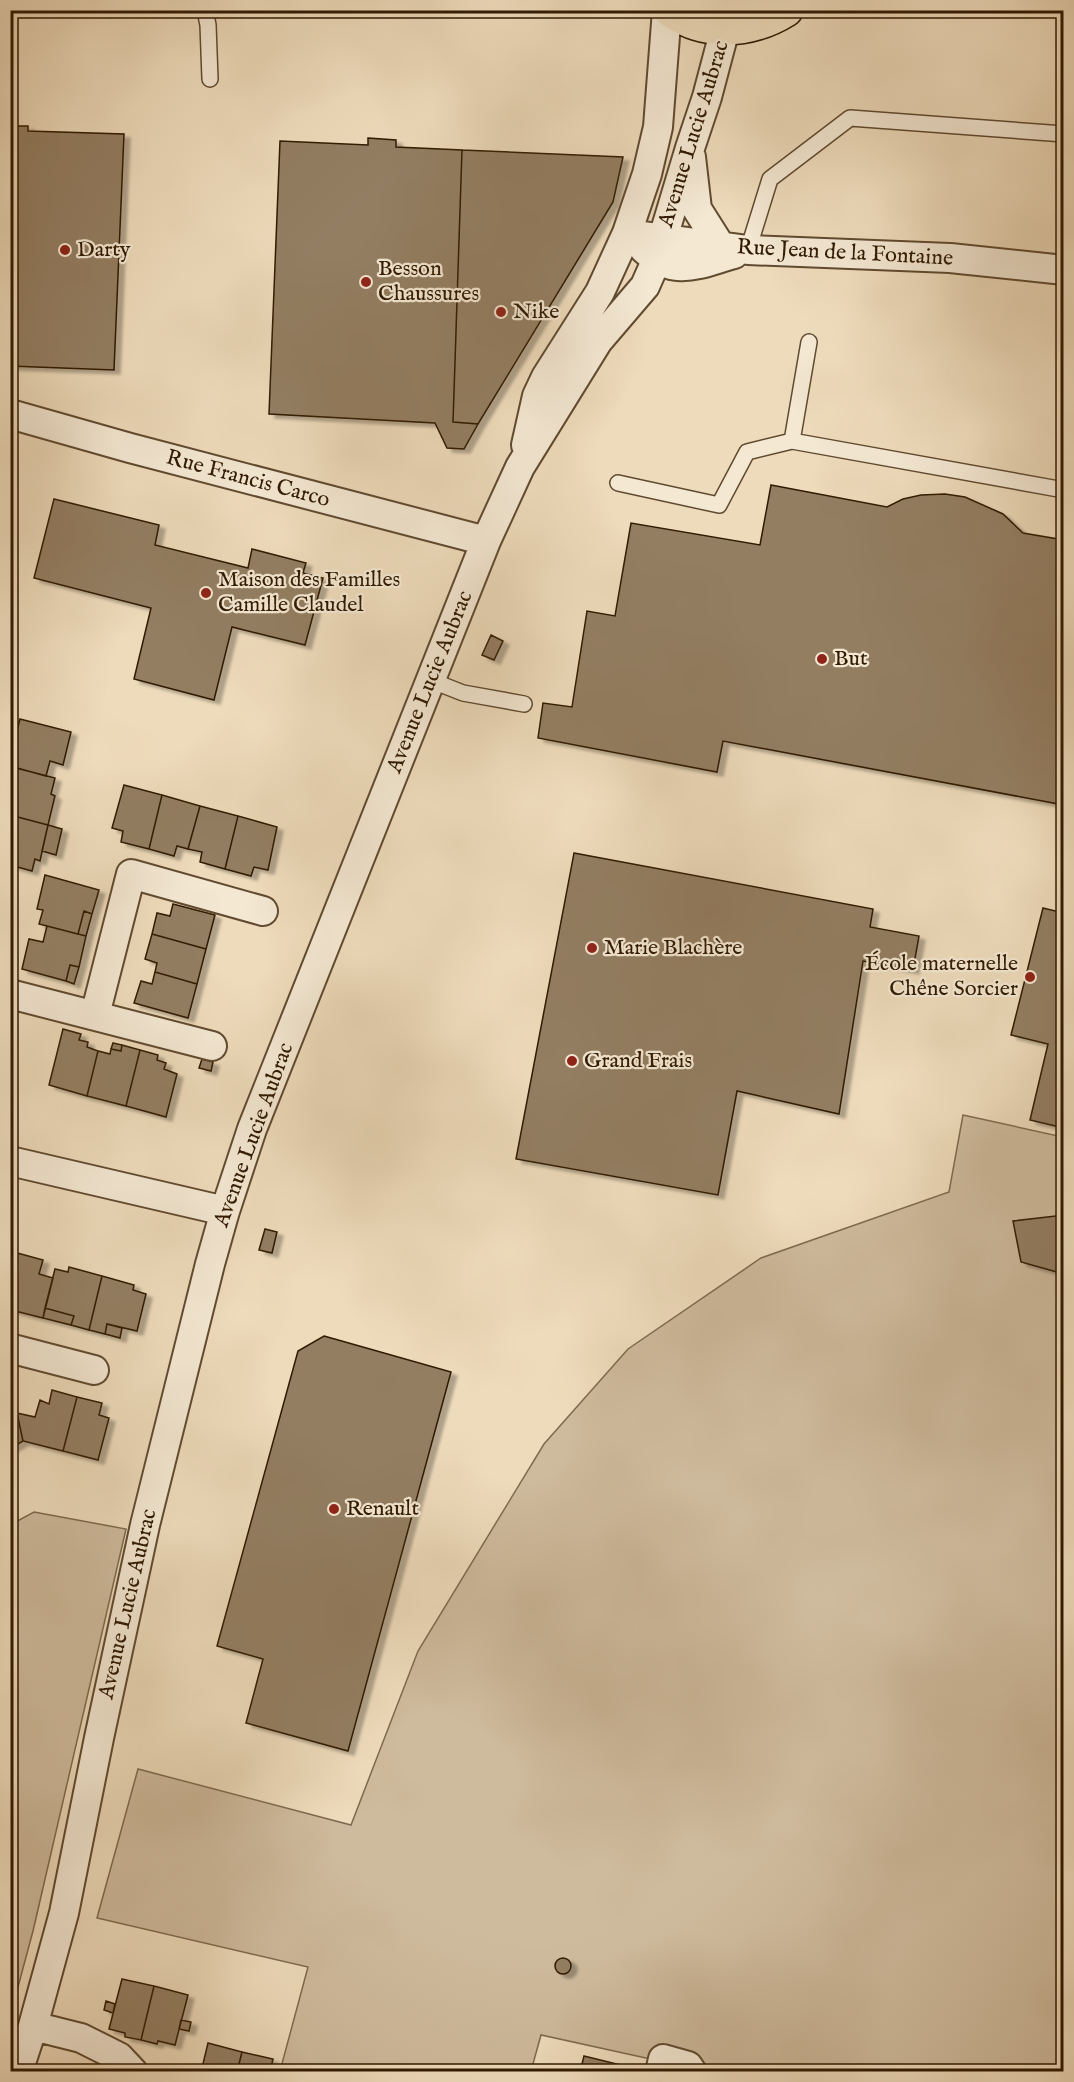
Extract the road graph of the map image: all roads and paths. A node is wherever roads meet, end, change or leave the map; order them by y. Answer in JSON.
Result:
{"nodes":[{"id":1,"x":205,"y":10,"type":"edge"},
{"id":2,"x":669,"y":10,"type":"edge"},
{"id":3,"x":786,"y":10,"type":"edge"},
{"id":4,"x":725,"y":29,"type":"junction"},
{"id":5,"x":210,"y":79,"type":"dead end"},
{"id":6,"x":1064,"y":134,"type":"edge"},
{"id":7,"x":690,"y":148,"type":"junction"},
{"id":8,"x":627,"y":233,"type":"junction"},
{"id":9,"x":735,"y":248,"type":"junction"},
{"id":10,"x":659,"y":249,"type":"junction"},
{"id":11,"x":1064,"y":270,"type":"edge"},
{"id":12,"x":809,"y":342,"type":"dead end"},
{"id":13,"x":10,"y":414,"type":"edge"},
{"id":14,"x":792,"y":441,"type":"junction"},
{"id":15,"x":520,"y":467,"type":"junction"},
{"id":16,"x":618,"y":483,"type":"dead end"},
{"id":17,"x":1064,"y":490,"type":"edge"},
{"id":18,"x":486,"y":541,"type":"junction"},
{"id":19,"x":430,"y":680,"type":"junction"},
{"id":20,"x":524,"y":704,"type":"dead end"},
{"id":21,"x":263,"y":911,"type":"dead end"},
{"id":22,"x":10,"y":994,"type":"edge"},
{"id":23,"x":95,"y":1015,"type":"junction"},
{"id":24,"x":212,"y":1046,"type":"dead end"},
{"id":25,"x":10,"y":1161,"type":"edge"},
{"id":26,"x":225,"y":1211,"type":"junction"},
{"id":27,"x":10,"y":1350,"type":"edge"},
{"id":28,"x":94,"y":1370,"type":"dead end"},
{"id":29,"x":33,"y":2026,"type":"junction"},
{"id":30,"x":690,"y":2069,"type":"edge"},
{"id":31,"x":18,"y":2072,"type":"edge"},
{"id":32,"x":134,"y":2072,"type":"edge"},
{"id":33,"x":660,"y":2072,"type":"edge"}],
"edges":[{"from":1,"to":5,"type":"lane"},
{"from":2,"to":4,"type":"main road"},
{"from":2,"to":8,"type":"street","name":"Avenue Lucie Aubrac"},
{"from":3,"to":4,"type":"main road"},
{"from":4,"to":7,"type":"street","name":"Avenue Lucie Aubrac"},
{"from":6,"to":9,"type":"lane"},
{"from":7,"to":9,"type":"street"},
{"from":7,"to":10,"type":"street","name":"Avenue Lucie Aubrac"},
{"from":8,"to":10,"type":"street"},
{"from":8,"to":15,"type":"street","name":"Avenue Lucie Aubrac"},
{"from":9,"to":10,"type":"street","name":"Rue Jean de la Fontaine"},
{"from":9,"to":11,"type":"street","name":"Rue Jean de la Fontaine"},
{"from":10,"to":15,"type":"street","name":"Avenue Lucie Aubrac"},
{"from":12,"to":14,"type":"lane"},
{"from":13,"to":18,"type":"street","name":"Rue Francis Carco"},
{"from":14,"to":16,"type":"lane"},
{"from":14,"to":17,"type":"lane"},
{"from":15,"to":18,"type":"street","name":"Avenue Lucie Aubrac"},
{"from":18,"to":19,"type":"street","name":"Avenue Lucie Aubrac"},
{"from":19,"to":20,"type":"lane"},
{"from":19,"to":26,"type":"street","name":"Avenue Lucie Aubrac"},
{"from":21,"to":23,"type":"street"},
{"from":22,"to":23,"type":"street"},
{"from":23,"to":24,"type":"street"},
{"from":25,"to":26,"type":"street"},
{"from":26,"to":29,"type":"street","name":"Avenue Lucie Aubrac"},
{"from":27,"to":28,"type":"street"},
{"from":29,"to":31,"type":"street","name":"Avenue Lucie Aubrac"},
{"from":29,"to":32,"type":"street"},
{"from":30,"to":33,"type":"street"}]}
